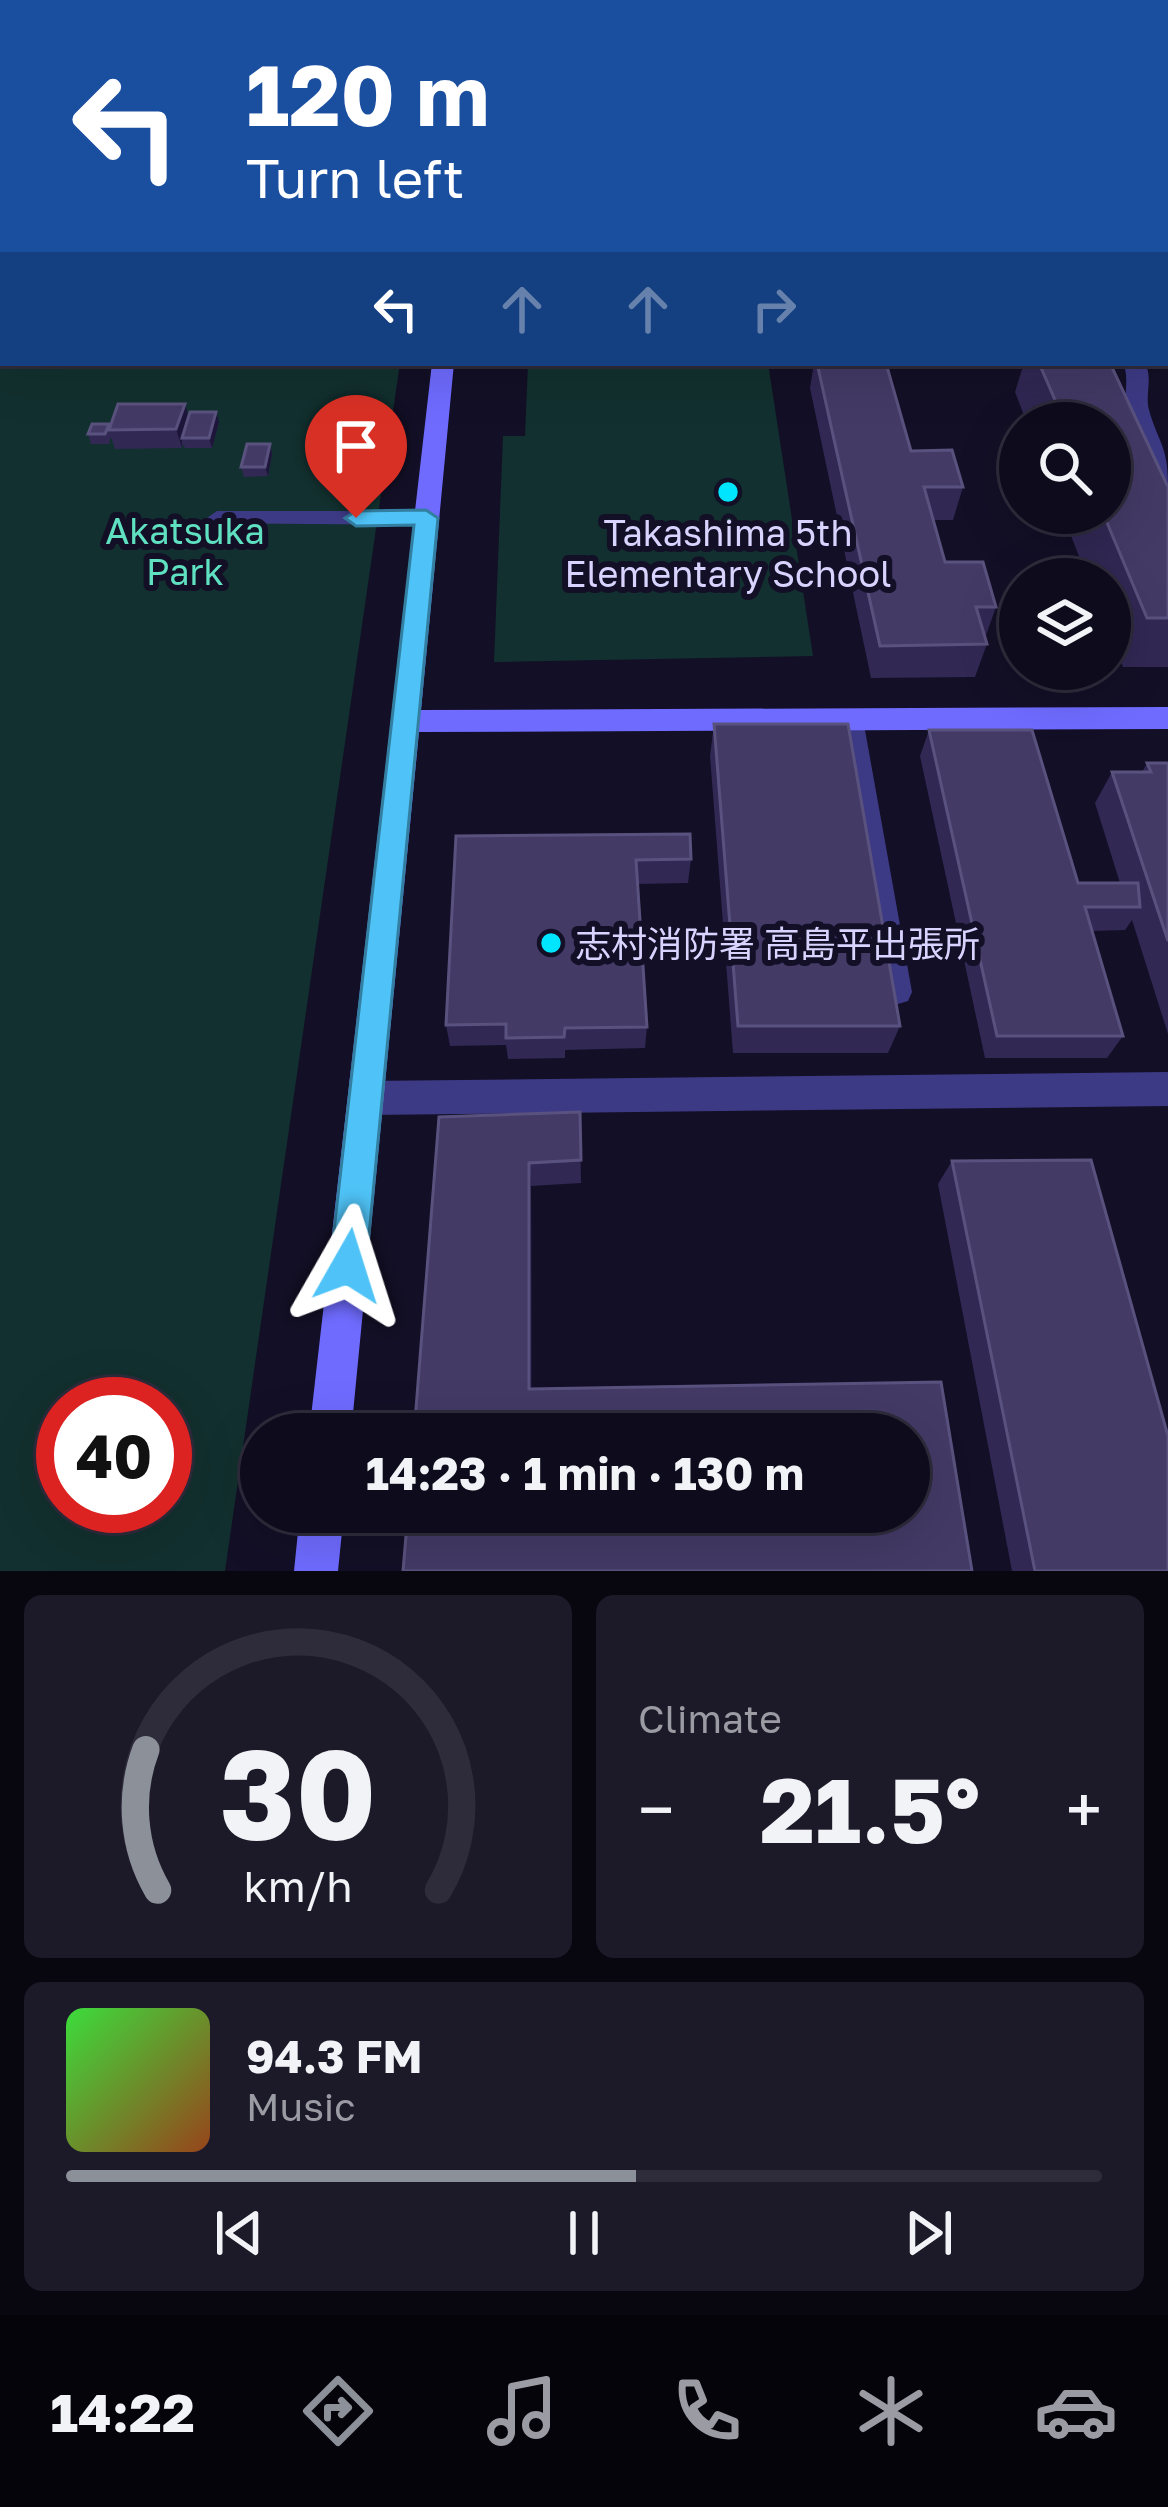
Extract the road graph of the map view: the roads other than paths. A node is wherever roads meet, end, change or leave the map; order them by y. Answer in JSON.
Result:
{"nodes":[{"id":1,"x":443,"y":366,"type":"edge"},
{"id":2,"x":1135,"y":366,"type":"edge"},
{"id":3,"x":1168,"y":476,"type":"edge"},
{"id":4,"x":217,"y":518,"type":"dead end"},
{"id":5,"x":426,"y":518,"type":"junction"},
{"id":6,"x":1168,"y":718,"type":"edge"},
{"id":7,"x":852,"y":719,"type":"junction"},
{"id":8,"x":407,"y":721,"type":"junction"},
{"id":9,"x":898,"y":992,"type":"edge"},
{"id":10,"x":1168,"y":1089,"type":"edge"},
{"id":11,"x":366,"y":1098,"type":"junction"},
{"id":12,"x":332,"y":1413,"type":"edge"},
{"id":13,"x":320,"y":1533,"type":"edge"},
{"id":14,"x":316,"y":1571,"type":"edge"}],
"edges":[{"from":1,"to":5,"type":"street"},
{"from":2,"to":3,"type":"street"},
{"from":4,"to":5,"type":"lane"},
{"from":5,"to":8,"type":"street"},
{"from":6,"to":7,"type":"street"},
{"from":7,"to":8,"type":"street"},
{"from":7,"to":9,"type":"lane"},
{"from":8,"to":11,"type":"street"},
{"from":10,"to":11,"type":"street"},
{"from":11,"to":12,"type":"street"},
{"from":13,"to":14,"type":"street"}]}
